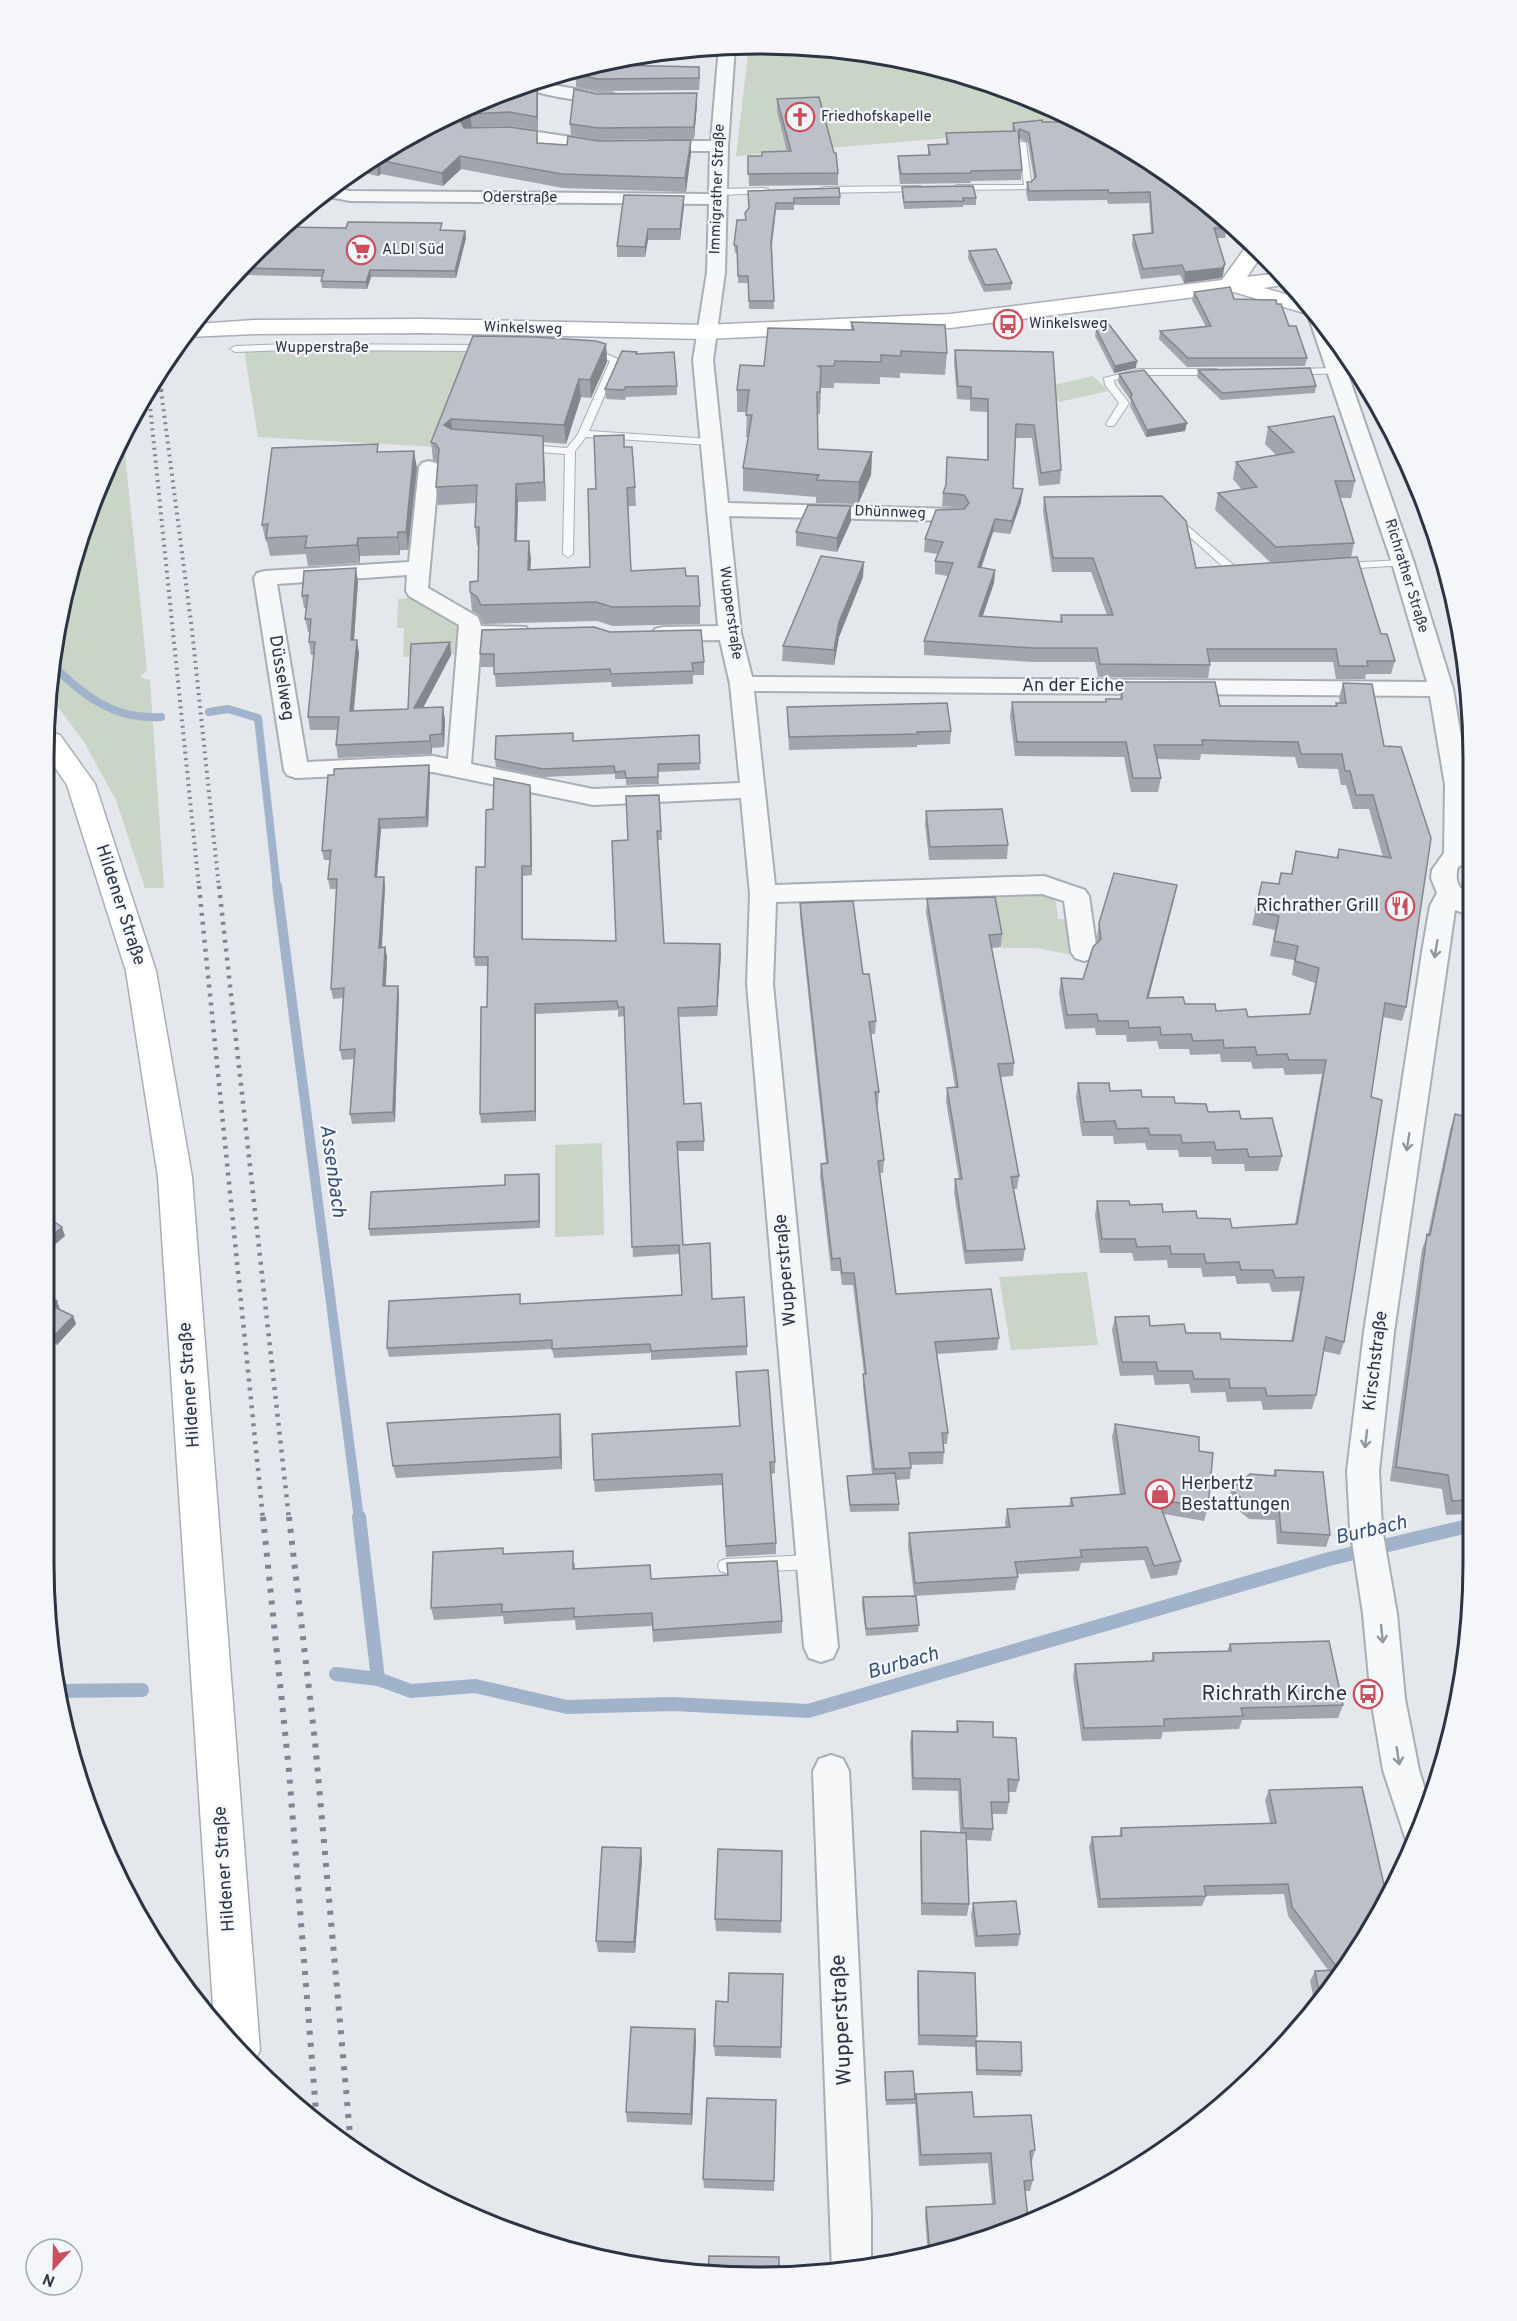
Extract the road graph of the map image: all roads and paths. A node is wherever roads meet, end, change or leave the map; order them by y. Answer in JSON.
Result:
{"nodes":[{"id":1,"x":725,"y":55,"type":"edge"},
{"id":2,"x":543,"y":88,"type":"edge"},
{"id":3,"x":632,"y":98,"type":"edge"},
{"id":4,"x":482,"y":134,"type":"edge"},
{"id":5,"x":1022,"y":143,"type":"edge"},
{"id":6,"x":719,"y":146,"type":"junction"},
{"id":7,"x":933,"y":188,"type":"edge"},
{"id":8,"x":945,"y":188,"type":"edge"},
{"id":9,"x":814,"y":190,"type":"edge"},
{"id":10,"x":778,"y":191,"type":"edge"},
{"id":11,"x":338,"y":194,"type":"edge"},
{"id":12,"x":719,"y":195,"type":"junction"},
{"id":13,"x":1252,"y":255,"type":"edge"},
{"id":14,"x":1275,"y":280,"type":"edge"},
{"id":15,"x":1230,"y":285,"type":"junction"},
{"id":16,"x":1296,"y":303,"type":"edge"},
{"id":17,"x":200,"y":330,"type":"edge"},
{"id":18,"x":705,"y":332,"type":"junction"},
{"id":19,"x":1329,"y":347,"type":"edge"},
{"id":20,"x":494,"y":348,"type":"edge"},
{"id":21,"x":235,"y":349,"type":"dead end"},
{"id":22,"x":578,"y":350,"type":"edge"},
{"id":23,"x":1338,"y":371,"type":"junction"},
{"id":24,"x":1233,"y":372,"type":"edge"},
{"id":25,"x":1279,"y":372,"type":"edge"},
{"id":26,"x":1112,"y":424,"type":"dead end"},
{"id":27,"x":583,"y":434,"type":"junction"},
{"id":28,"x":711,"y":442,"type":"junction"},
{"id":29,"x":511,"y":447,"type":"edge"},
{"id":30,"x":570,"y":451,"type":"junction"},
{"id":31,"x":429,"y":467,"type":"dead end"},
{"id":32,"x":717,"y":509,"type":"junction"},
{"id":33,"x":955,"y":515,"type":"edge"},
{"id":34,"x":1175,"y":517,"type":"edge"},
{"id":35,"x":568,"y":554,"type":"dead end"},
{"id":36,"x":1402,"y":563,"type":"junction"},
{"id":37,"x":1335,"y":566,"type":"edge"},
{"id":38,"x":420,"y":568,"type":"junction"},
{"id":39,"x":1257,"y":570,"type":"edge"},
{"id":40,"x":539,"y":632,"type":"edge"},
{"id":41,"x":470,"y":633,"type":"junction"},
{"id":42,"x":730,"y":633,"type":"junction"},
{"id":43,"x":646,"y":634,"type":"edge"},
{"id":44,"x":742,"y":684,"type":"junction"},
{"id":45,"x":1441,"y":688,"type":"junction"},
{"id":46,"x":54,"y":747,"type":"edge"},
{"id":47,"x":459,"y":769,"type":"junction"},
{"id":48,"x":1463,"y":789,"type":"edge"},
{"id":49,"x":751,"y":790,"type":"junction"},
{"id":50,"x":1463,"y":853,"type":"edge"},
{"id":51,"x":763,"y":894,"type":"junction"},
{"id":52,"x":1460,"y":899,"type":"edge"},
{"id":53,"x":1084,"y":952,"type":"dead end"},
{"id":54,"x":813,"y":1562,"type":"junction"},
{"id":55,"x":726,"y":1566,"type":"edge"},
{"id":56,"x":821,"y":1647,"type":"dead end"},
{"id":57,"x":831,"y":1771,"type":"dead end"},
{"id":58,"x":1415,"y":1816,"type":"edge"},
{"id":59,"x":237,"y":2036,"type":"edge"},
{"id":60,"x":851,"y":2261,"type":"edge"}],
"edges":[{"from":1,"to":6,"type":"street","name":"Immigrather Straße"},
{"from":2,"to":3,"type":"street"},
{"from":4,"to":6,"type":"street"},
{"from":5,"to":8,"type":"lane"},
{"from":6,"to":12,"type":"street","name":"Immigrather Straße"},
{"from":7,"to":9,"type":"lane"},
{"from":10,"to":12,"type":"lane"},
{"from":11,"to":12,"type":"street","name":"Oderstraße"},
{"from":12,"to":18,"type":"street","name":"Immigrather Straße"},
{"from":13,"to":15,"type":"main road"},
{"from":14,"to":15,"type":"main road","name":"Winkelsweg"},
{"from":15,"to":16,"type":"main road"},
{"from":15,"to":18,"type":"main road","name":"Winkelsweg"},
{"from":17,"to":18,"type":"main road","name":"Winkelsweg"},
{"from":18,"to":28,"type":"street","name":"Wupperstraße"},
{"from":19,"to":23,"type":"street","name":"Richrather Straße"},
{"from":20,"to":21,"type":"lane","name":"Wupperstraße"},
{"from":22,"to":27,"type":"lane"},
{"from":23,"to":25,"type":"lane"},
{"from":23,"to":36,"type":"street","name":"Richrather Straße"},
{"from":24,"to":26,"type":"lane"},
{"from":27,"to":28,"type":"lane"},
{"from":27,"to":30,"type":"lane"},
{"from":28,"to":32,"type":"street","name":"Wupperstraße"},
{"from":29,"to":30,"type":"lane"},
{"from":30,"to":35,"type":"lane"},
{"from":31,"to":38,"type":"street"},
{"from":32,"to":33,"type":"street","name":"Dhünnweg"},
{"from":32,"to":42,"type":"street","name":"Wupperstraße"},
{"from":34,"to":39,"type":"lane"},
{"from":36,"to":37,"type":"lane"},
{"from":36,"to":45,"type":"street","name":"Richrather Straße"},
{"from":38,"to":41,"type":"street"},
{"from":38,"to":47,"type":"street","name":"Düsselweg"},
{"from":40,"to":41,"type":"street"},
{"from":41,"to":47,"type":"street"},
{"from":42,"to":43,"type":"street"},
{"from":42,"to":44,"type":"street","name":"Wupperstraße"},
{"from":44,"to":45,"type":"street","name":"An der Eiche"},
{"from":44,"to":49,"type":"street","name":"Wupperstraße"},
{"from":45,"to":48,"type":"street","name":"Richrather Straße"},
{"from":46,"to":59,"type":"main road","name":"Hildener Straße"},
{"from":47,"to":49,"type":"street","name":"Düsselweg"},
{"from":49,"to":51,"type":"street","name":"Wupperstraße"},
{"from":50,"to":52,"type":"street"},
{"from":51,"to":53,"type":"street"},
{"from":51,"to":54,"type":"street","name":"Wupperstraße"},
{"from":52,"to":58,"type":"street","name":"Kirschstraße","one_way":true},
{"from":54,"to":55,"type":"lane"},
{"from":54,"to":56,"type":"street","name":"Wupperstraße"},
{"from":57,"to":60,"type":"street","name":"Wupperstraße"}]}
